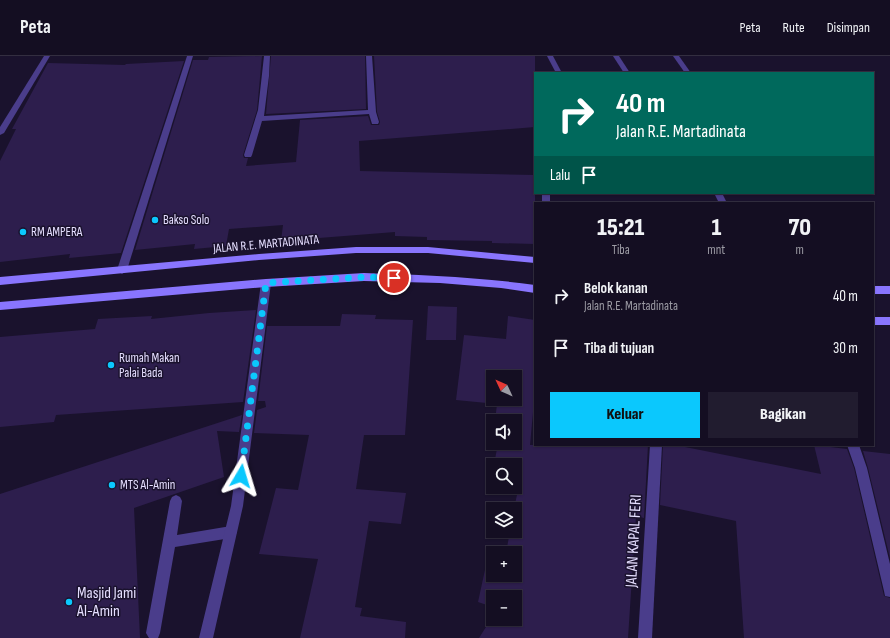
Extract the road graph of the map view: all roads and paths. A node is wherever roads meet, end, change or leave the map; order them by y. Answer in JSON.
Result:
{"nodes":[{"id":1,"x":47,"y":56,"type":"edge"},
{"id":2,"x":190,"y":56,"type":"edge"},
{"id":3,"x":267,"y":56,"type":"edge"},
{"id":4,"x":369,"y":56,"type":"edge"},
{"id":5,"x":550,"y":56,"type":"edge"},
{"id":6,"x":616,"y":56,"type":"edge"},
{"id":7,"x":676,"y":56,"type":"edge"},
{"id":8,"x":558,"y":72,"type":"edge"},
{"id":9,"x":626,"y":72,"type":"edge"},
{"id":10,"x":687,"y":72,"type":"edge"},
{"id":11,"x":372,"y":112,"type":"junction"},
{"id":12,"x":259,"y":119,"type":"junction"},
{"id":13,"x":375,"y":122,"type":"dead end"},
{"id":14,"x":1,"y":130,"type":"edge"},
{"id":15,"x":248,"y":155,"type":"dead end"},
{"id":16,"x":534,"y":260,"type":"edge"},
{"id":17,"x":122,"y":270,"type":"junction"},
{"id":18,"x":0,"y":281,"type":"edge"},
{"id":19,"x":266,"y":283,"type":"junction"},
{"id":20,"x":534,"y":289,"type":"edge"},
{"id":21,"x":874,"y":290,"type":"edge"},
{"id":22,"x":890,"y":290,"type":"edge"},
{"id":23,"x":0,"y":306,"type":"edge"},
{"id":24,"x":874,"y":321,"type":"edge"},
{"id":25,"x":890,"y":321,"type":"edge"},
{"id":26,"x":656,"y":446,"type":"edge"},
{"id":27,"x":854,"y":446,"type":"edge"},
{"id":28,"x":176,"y":501,"type":"dead end"},
{"id":29,"x":231,"y":532,"type":"junction"},
{"id":30,"x":170,"y":542,"type":"junction"},
{"id":31,"x":890,"y":591,"type":"edge"},
{"id":32,"x":153,"y":633,"type":"dead end"},
{"id":33,"x":206,"y":638,"type":"edge"},
{"id":34,"x":645,"y":638,"type":"edge"}],
"edges":[{"from":1,"to":14,"type":"street"},
{"from":2,"to":17,"type":"street"},
{"from":3,"to":12,"type":"street"},
{"from":4,"to":11,"type":"street"},
{"from":5,"to":8,"type":"street"},
{"from":6,"to":9,"type":"street"},
{"from":7,"to":10,"type":"street"},
{"from":11,"to":12,"type":"street"},
{"from":11,"to":13,"type":"street"},
{"from":12,"to":15,"type":"street"},
{"from":16,"to":17,"type":"street","name":"JALAN R.E. MARTADINATA"},
{"from":17,"to":18,"type":"street","name":"JALAN R.E. MARTADINATA"},
{"from":19,"to":20,"type":"street"},
{"from":19,"to":23,"type":"street"},
{"from":19,"to":29,"type":"street"},
{"from":21,"to":22,"type":"street"},
{"from":24,"to":25,"type":"street"},
{"from":26,"to":34,"type":"street","name":"JALAN KAPAL FERI"},
{"from":27,"to":31,"type":"street"},
{"from":28,"to":30,"type":"street"},
{"from":29,"to":30,"type":"street"},
{"from":29,"to":33,"type":"street"},
{"from":30,"to":32,"type":"street"}]}
